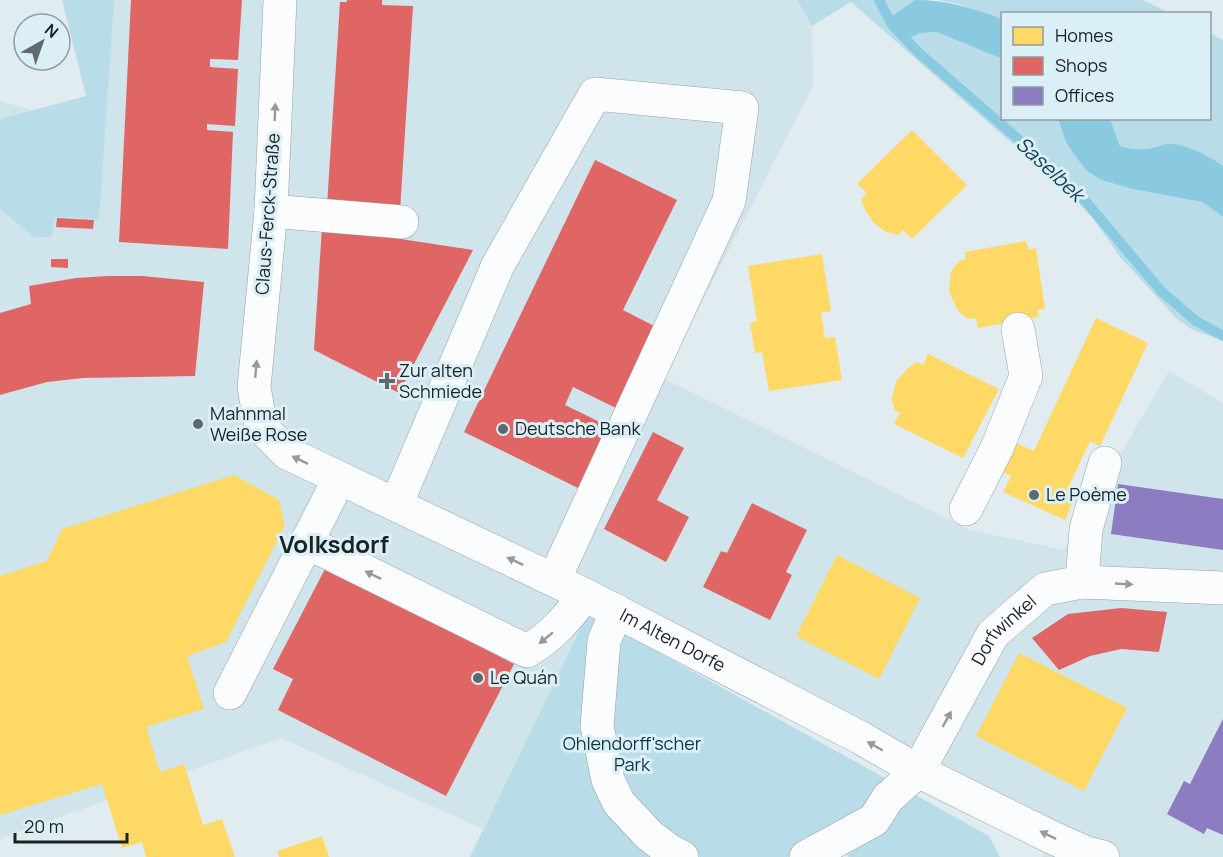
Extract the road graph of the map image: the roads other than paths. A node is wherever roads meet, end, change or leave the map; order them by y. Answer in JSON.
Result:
{"nodes":[{"id":1,"x":280,"y":0,"type":"edge"},
{"id":2,"x":271,"y":211,"type":"junction"},
{"id":3,"x":402,"y":222,"type":"dead end"},
{"id":4,"x":1018,"y":329,"type":"dead end"},
{"id":5,"x":261,"y":427,"type":"joint"},
{"id":6,"x":1105,"y":464,"type":"dead end"},
{"id":7,"x":339,"y":479,"type":"junction"},
{"id":8,"x":396,"y":505,"type":"junction"},
{"id":9,"x":966,"y":509,"type":"dead end"},
{"id":10,"x":306,"y":542,"type":"junction"},
{"id":11,"x":554,"y":580,"type":"junction"},
{"id":12,"x":1082,"y":582,"type":"junction"},
{"id":13,"x":1223,"y":588,"type":"edge"},
{"id":14,"x":585,"y":595,"type":"junction"},
{"id":15,"x":617,"y":611,"type":"junction"},
{"id":16,"x":230,"y":693,"type":"dead end"},
{"id":17,"x":918,"y":771,"type":"junction"},
{"id":18,"x":1093,"y":856,"type":"edge"},
{"id":19,"x":682,"y":857,"type":"edge"},
{"id":20,"x":806,"y":857,"type":"edge"}],
"edges":[{"from":2,"to":1,"type":"street","name":"Claus-Ferck-Straße","one_way":true},
{"from":2,"to":3,"type":"street"},
{"from":5,"to":2,"type":"street","name":"Claus-Ferck-Straße","one_way":true},
{"from":4,"to":9,"type":"street"},
{"from":7,"to":5,"type":"street","name":"Im Alten Dorfe","one_way":true},
{"from":6,"to":12,"type":"street"},
{"from":7,"to":8,"type":"street","name":"Im Alten Dorfe"},
{"from":7,"to":10,"type":"street"},
{"from":11,"to":8,"type":"street","name":"Im Alten Dorfe","one_way":true},
{"from":8,"to":11,"type":"street"},
{"from":14,"to":10,"type":"street","one_way":true},
{"from":10,"to":16,"type":"street"},
{"from":11,"to":14,"type":"street","name":"Im Alten Dorfe"},
{"from":12,"to":13,"type":"street","name":"Dorfwinkel","one_way":true},
{"from":17,"to":12,"type":"street","name":"Dorfwinkel","one_way":true},
{"from":14,"to":15,"type":"street","name":"Im Alten Dorfe"},
{"from":17,"to":15,"type":"street","name":"Im Alten Dorfe","one_way":true},
{"from":15,"to":19,"type":"street"},
{"from":18,"to":17,"type":"street","name":"Im Alten Dorfe","one_way":true},
{"from":17,"to":20,"type":"street","name":"Dorfwinkel"}]}
